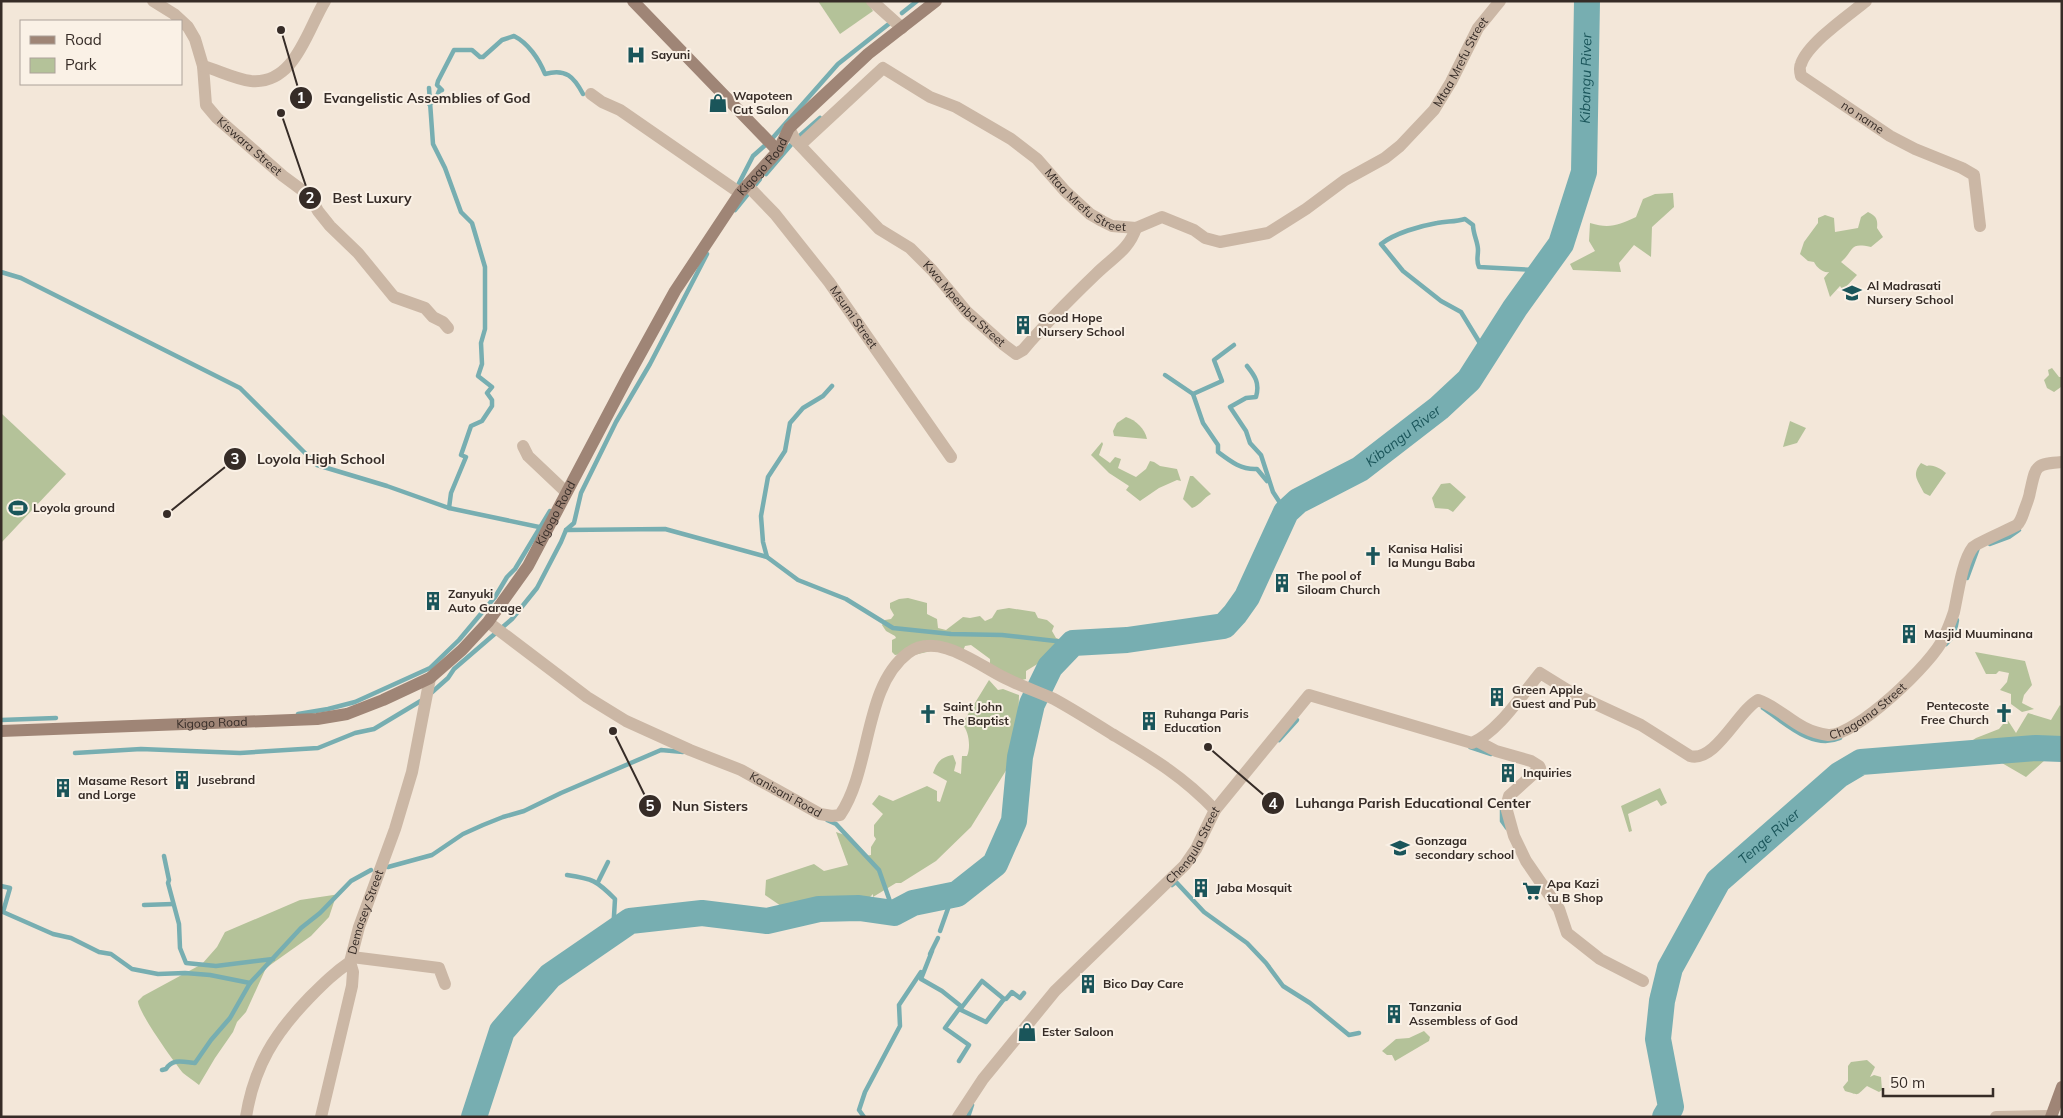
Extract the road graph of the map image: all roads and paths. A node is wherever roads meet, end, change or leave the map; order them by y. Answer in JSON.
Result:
{"nodes":[{"id":1,"x":154,"y":1,"type":"edge"},
{"id":2,"x":633,"y":1,"type":"edge"},
{"id":3,"x":872,"y":1,"type":"edge"},
{"id":4,"x":936,"y":1,"type":"edge"},
{"id":5,"x":1500,"y":1,"type":"edge"},
{"id":6,"x":1866,"y":1,"type":"edge"},
{"id":7,"x":321,"y":3,"type":"edge"},
{"id":8,"x":180,"y":20,"type":"edge"},
{"id":9,"x":182,"y":21,"type":"edge"},
{"id":10,"x":902,"y":28,"type":"junction"},
{"id":11,"x":868,"y":54,"type":"junction"},
{"id":12,"x":203,"y":66,"type":"junction"},
{"id":13,"x":883,"y":68,"type":"junction"},
{"id":14,"x":591,"y":94,"type":"dead end"},
{"id":15,"x":788,"y":128,"type":"junction"},
{"id":16,"x":800,"y":145,"type":"junction"},
{"id":17,"x":778,"y":151,"type":"junction"},
{"id":18,"x":743,"y":189,"type":"junction"},
{"id":19,"x":1980,"y":226,"type":"dead end"},
{"id":20,"x":1136,"y":228,"type":"junction"},
{"id":21,"x":448,"y":328,"type":"dead end"},
{"id":22,"x":523,"y":446,"type":"dead end"},
{"id":23,"x":951,"y":457,"type":"dead end"},
{"id":24,"x":2062,"y":462,"type":"edge"},
{"id":25,"x":566,"y":492,"type":"junction"},
{"id":26,"x":488,"y":622,"type":"junction"},
{"id":27,"x":430,"y":678,"type":"junction"},
{"id":28,"x":1,"y":731,"type":"edge"},
{"id":29,"x":1475,"y":742,"type":"junction"},
{"id":30,"x":1215,"y":810,"type":"junction"},
{"id":31,"x":351,"y":960,"type":"junction"},
{"id":32,"x":1643,"y":981,"type":"dead end"},
{"id":33,"x":446,"y":984,"type":"dead end"},
{"id":34,"x":2062,"y":1087,"type":"edge"},
{"id":35,"x":2051,"y":1116,"type":"edge"},
{"id":36,"x":246,"y":1117,"type":"edge"},
{"id":37,"x":321,"y":1117,"type":"edge"},
{"id":38,"x":958,"y":1117,"type":"edge"},
{"id":39,"x":1996,"y":1117,"type":"edge"}],
"edges":[{"from":1,"to":8,"type":"street","name":"Kiswara Street"},
{"from":2,"to":17,"type":"main road"},
{"from":3,"to":10,"type":"street"},
{"from":4,"to":10,"type":"main road","name":"Kigogo Road"},
{"from":5,"to":20,"type":"street","name":"Mtaa Mrefu Street"},
{"from":6,"to":19,"type":"street","name":"no name"},
{"from":7,"to":12,"type":"street"},
{"from":9,"to":12,"type":"street","name":"Kiswara Street"},
{"from":10,"to":11,"type":"main road","name":"Kigogo Road"},
{"from":11,"to":13,"type":"street","name":"Mtaa Mrefu Street"},
{"from":11,"to":15,"type":"main road","name":"Kigogo Road"},
{"from":12,"to":21,"type":"street","name":"Kiswara Street"},
{"from":13,"to":16,"type":"street"},
{"from":13,"to":20,"type":"street","name":"Mtaa Mrefu Street"},
{"from":14,"to":18,"type":"street","name":"Msumi Street"},
{"from":15,"to":16,"type":"street","name":"Kwa Mpemba Street"},
{"from":15,"to":17,"type":"main road","name":"Kigogo Road"},
{"from":16,"to":20,"type":"street","name":"Kwa Mpemba Street"},
{"from":17,"to":18,"type":"main road","name":"Kigogo Road"},
{"from":18,"to":23,"type":"street","name":"Msumi Street"},
{"from":18,"to":25,"type":"main road","name":"Kigogo Road"},
{"from":22,"to":25,"type":"street"},
{"from":24,"to":29,"type":"street","name":"Chagama Street"},
{"from":25,"to":26,"type":"main road","name":"Kigogo Road"},
{"from":26,"to":27,"type":"main road","name":"Kigogo Road"},
{"from":26,"to":30,"type":"street","name":"Kanisani Road"},
{"from":27,"to":28,"type":"main road","name":"Kigogo Road"},
{"from":27,"to":31,"type":"street","name":"Demasey Street"},
{"from":29,"to":30,"type":"street","name":"Chengula Street"},
{"from":29,"to":32,"type":"street"},
{"from":30,"to":38,"type":"street","name":"Chengula Street"},
{"from":31,"to":33,"type":"street"},
{"from":31,"to":36,"type":"street","name":"Demasey Street"},
{"from":31,"to":37,"type":"street"},
{"from":34,"to":35,"type":"main road"},
{"from":35,"to":39,"type":"street"}]}
